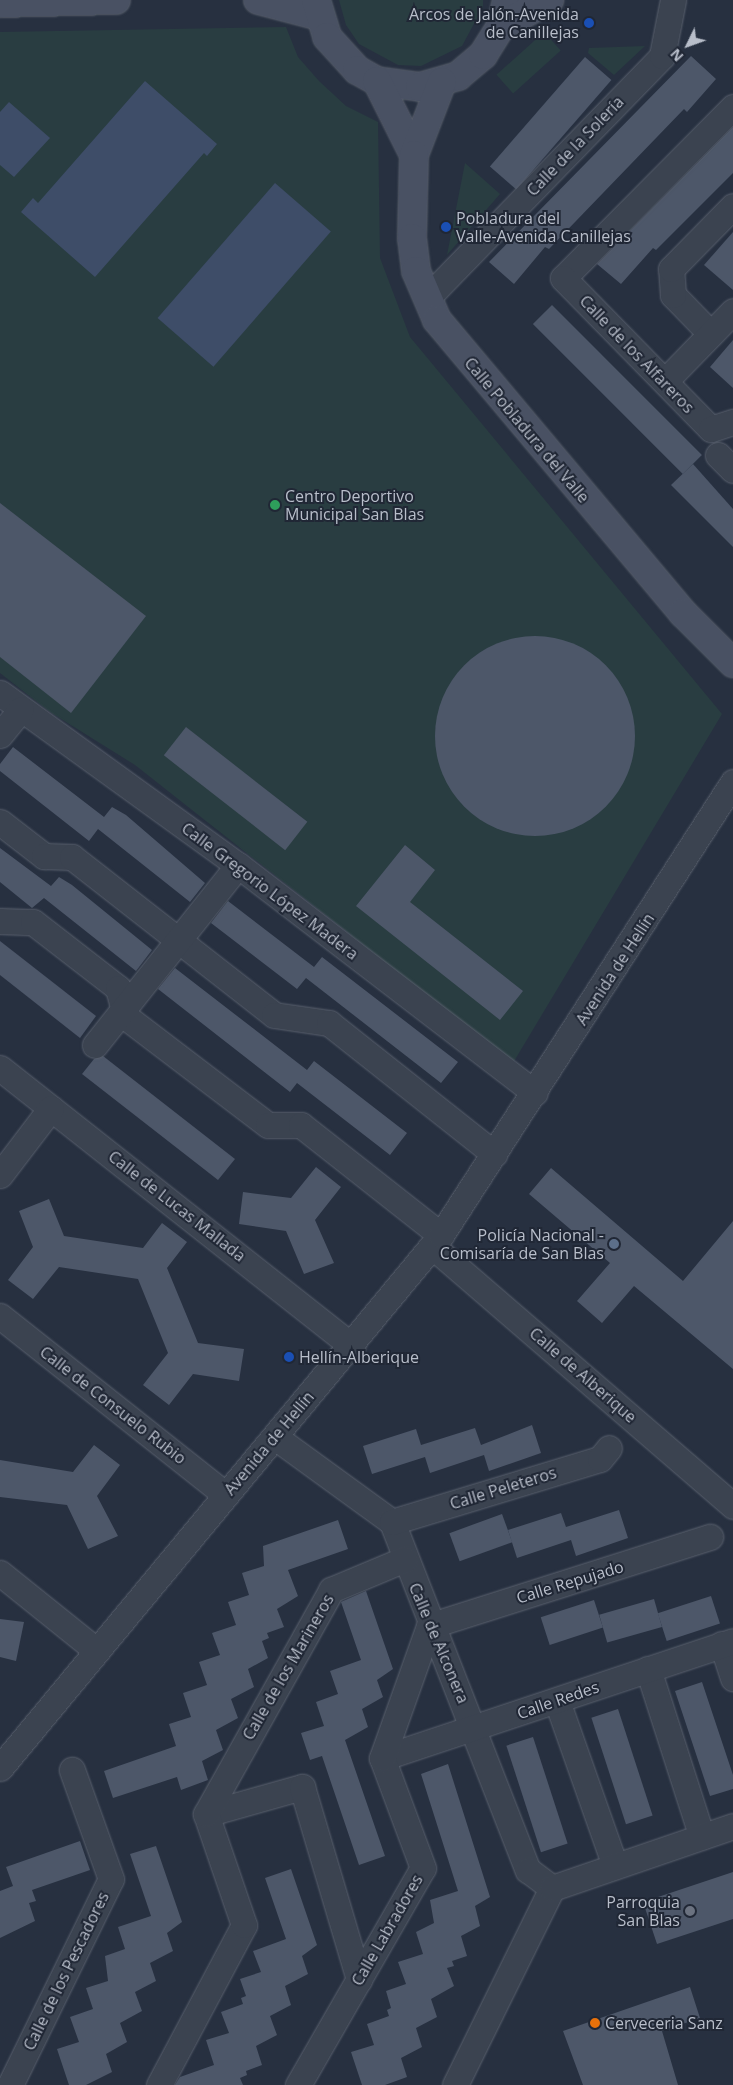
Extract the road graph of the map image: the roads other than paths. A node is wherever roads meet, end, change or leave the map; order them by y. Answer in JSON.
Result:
{"nodes":[{"id":1,"x":116,"y":0,"type":"edge"},
{"id":2,"x":258,"y":0,"type":"edge"},
{"id":3,"x":507,"y":0,"type":"edge"},
{"id":4,"x":549,"y":0,"type":"edge"},
{"id":5,"x":672,"y":0,"type":"edge"},
{"id":6,"x":0,"y":3,"type":"edge"},
{"id":7,"x":317,"y":8,"type":"edge"},
{"id":8,"x":501,"y":26,"type":"junction"},
{"id":9,"x":377,"y":81,"type":"junction"},
{"id":10,"x":442,"y":82,"type":"junction"},
{"id":11,"x":733,"y":108,"type":"edge"},
{"id":12,"x":414,"y":156,"type":"junction"},
{"id":13,"x":733,"y":206,"type":"edge"},
{"id":14,"x":427,"y":298,"type":"junction"},
{"id":15,"x":733,"y":311,"type":"edge"},
{"id":16,"x":710,"y":334,"type":"junction"},
{"id":17,"x":666,"y":380,"type":"junction"},
{"id":18,"x":722,"y":426,"type":"edge"},
{"id":19,"x":733,"y":663,"type":"edge"},
{"id":20,"x":0,"y":693,"type":"edge"},
{"id":21,"x":22,"y":709,"type":"junction"},
{"id":22,"x":0,"y":735,"type":"edge"},
{"id":23,"x":733,"y":782,"type":"edge"},
{"id":24,"x":0,"y":822,"type":"edge"},
{"id":25,"x":238,"y":864,"type":"junction"},
{"id":26,"x":0,"y":921,"type":"edge"},
{"id":27,"x":179,"y":941,"type":"junction"},
{"id":28,"x":124,"y":1008,"type":"junction"},
{"id":29,"x":95,"y":1045,"type":"dead end"},
{"id":30,"x":0,"y":1068,"type":"edge"},
{"id":31,"x":535,"y":1093,"type":"junction"},
{"id":32,"x":51,"y":1108,"type":"junction"},
{"id":33,"x":494,"y":1154,"type":"junction"},
{"id":34,"x":0,"y":1175,"type":"edge"},
{"id":35,"x":437,"y":1241,"type":"junction"},
{"id":36,"x":0,"y":1316,"type":"edge"},
{"id":37,"x":352,"y":1346,"type":"junction"},
{"id":38,"x":275,"y":1437,"type":"junction"},
{"id":39,"x":609,"y":1448,"type":"dead end"},
{"id":40,"x":226,"y":1495,"type":"junction"},
{"id":41,"x":733,"y":1506,"type":"edge"},
{"id":42,"x":392,"y":1522,"type":"junction"},
{"id":43,"x":710,"y":1537,"type":"dead end"},
{"id":44,"x":405,"y":1559,"type":"junction"},
{"id":45,"x":0,"y":1573,"type":"edge"},
{"id":46,"x":429,"y":1626,"type":"junction"},
{"id":47,"x":727,"y":1642,"type":"edge"},
{"id":48,"x":97,"y":1651,"type":"junction"},
{"id":49,"x":648,"y":1669,"type":"junction"},
{"id":50,"x":733,"y":1678,"type":"edge"},
{"id":51,"x":557,"y":1701,"type":"junction"},
{"id":52,"x":475,"y":1728,"type":"junction"},
{"id":53,"x":382,"y":1758,"type":"junction"},
{"id":54,"x":0,"y":1768,"type":"edge"},
{"id":55,"x":72,"y":1770,"type":"dead end"},
{"id":56,"x":206,"y":1814,"type":"junction"},
{"id":57,"x":733,"y":1826,"type":"edge"},
{"id":58,"x":702,"y":1837,"type":"junction"},
{"id":59,"x":615,"y":1866,"type":"junction"},
{"id":60,"x":552,"y":1888,"type":"junction"},
{"id":61,"x":358,"y":1980,"type":"junction"},
{"id":62,"x":10,"y":2085,"type":"edge"},
{"id":63,"x":159,"y":2085,"type":"edge"},
{"id":64,"x":298,"y":2085,"type":"edge"},
{"id":65,"x":456,"y":2085,"type":"edge"}],
"edges":[{"from":1,"to":6,"type":"street"},
{"from":2,"to":7,"type":"street"},
{"from":3,"to":8,"type":"street"},
{"from":4,"to":8,"type":"street"},
{"from":5,"to":14,"type":"street","name":"Calle de la Solería"},
{"from":7,"to":9,"type":"street"},
{"from":8,"to":10,"type":"street"},
{"from":9,"to":10,"type":"street"},
{"from":9,"to":12,"type":"street","name":"Calle Pobladura del Valle"},
{"from":10,"to":12,"type":"street","name":"Calle Pobladura del Valle"},
{"from":11,"to":17,"type":"street","name":"Calle de los Alfareros"},
{"from":12,"to":14,"type":"street","name":"Calle Pobladura del Valle"},
{"from":13,"to":16,"type":"street"},
{"from":14,"to":19,"type":"street","name":"Calle Pobladura del Valle"},
{"from":15,"to":16,"type":"street"},
{"from":16,"to":17,"type":"street"},
{"from":17,"to":18,"type":"street","name":"Calle de los Alfareros"},
{"from":20,"to":21,"type":"street","name":"Calle Gregorio López Madera"},
{"from":21,"to":22,"type":"street"},
{"from":21,"to":25,"type":"street","name":"Calle Gregorio López Madera"},
{"from":23,"to":31,"type":"street","name":"Avenida de Hellín"},
{"from":24,"to":27,"type":"street"},
{"from":25,"to":27,"type":"street"},
{"from":25,"to":31,"type":"street","name":"Calle Gregorio López Madera"},
{"from":26,"to":28,"type":"street"},
{"from":27,"to":28,"type":"street"},
{"from":27,"to":33,"type":"street"},
{"from":28,"to":29,"type":"street"},
{"from":28,"to":35,"type":"street"},
{"from":30,"to":32,"type":"street","name":"Calle de Lucas Mallada"},
{"from":31,"to":33,"type":"street","name":"Avenida de Hellín"},
{"from":32,"to":34,"type":"street"},
{"from":32,"to":37,"type":"street","name":"Calle de Lucas Mallada"},
{"from":33,"to":35,"type":"street","name":"Avenida de Hellín"},
{"from":35,"to":37,"type":"street","name":"Avenida de Hellín"},
{"from":35,"to":41,"type":"street","name":"Calle de Alberique"},
{"from":36,"to":40,"type":"street","name":"Calle de Consuelo Rubio"},
{"from":37,"to":38,"type":"street","name":"Avenida de Hellín"},
{"from":38,"to":40,"type":"street","name":"Avenida de Hellín"},
{"from":38,"to":42,"type":"street"},
{"from":39,"to":42,"type":"street","name":"Calle Peleteros"},
{"from":40,"to":48,"type":"street","name":"Avenida de Hellín"},
{"from":42,"to":44,"type":"street","name":"Calle de Alconera"},
{"from":43,"to":46,"type":"street","name":"Calle Repujado"},
{"from":44,"to":46,"type":"street","name":"Calle de Alconera"},
{"from":44,"to":56,"type":"street","name":"Calle de los Marineros"},
{"from":45,"to":48,"type":"street"},
{"from":46,"to":52,"type":"street","name":"Calle de Alconera"},
{"from":46,"to":53,"type":"street"},
{"from":47,"to":49,"type":"street","name":"Calle Redes"},
{"from":47,"to":50,"type":"street"},
{"from":48,"to":54,"type":"street","name":"Avenida de Hellín"},
{"from":49,"to":51,"type":"street","name":"Calle Redes"},
{"from":49,"to":58,"type":"street"},
{"from":51,"to":52,"type":"street","name":"Calle Redes"},
{"from":51,"to":59,"type":"street"},
{"from":52,"to":53,"type":"street","name":"Calle Redes"},
{"from":52,"to":60,"type":"street","name":"Calle de Alconera"},
{"from":53,"to":61,"type":"street","name":"Calle Labradores"},
{"from":55,"to":62,"type":"street","name":"Calle de los Pescadores"},
{"from":56,"to":61,"type":"street"},
{"from":56,"to":63,"type":"street"},
{"from":57,"to":58,"type":"street"},
{"from":58,"to":59,"type":"street"},
{"from":59,"to":60,"type":"street"},
{"from":60,"to":65,"type":"street"},
{"from":61,"to":64,"type":"street","name":"Calle Labradores"}]}
